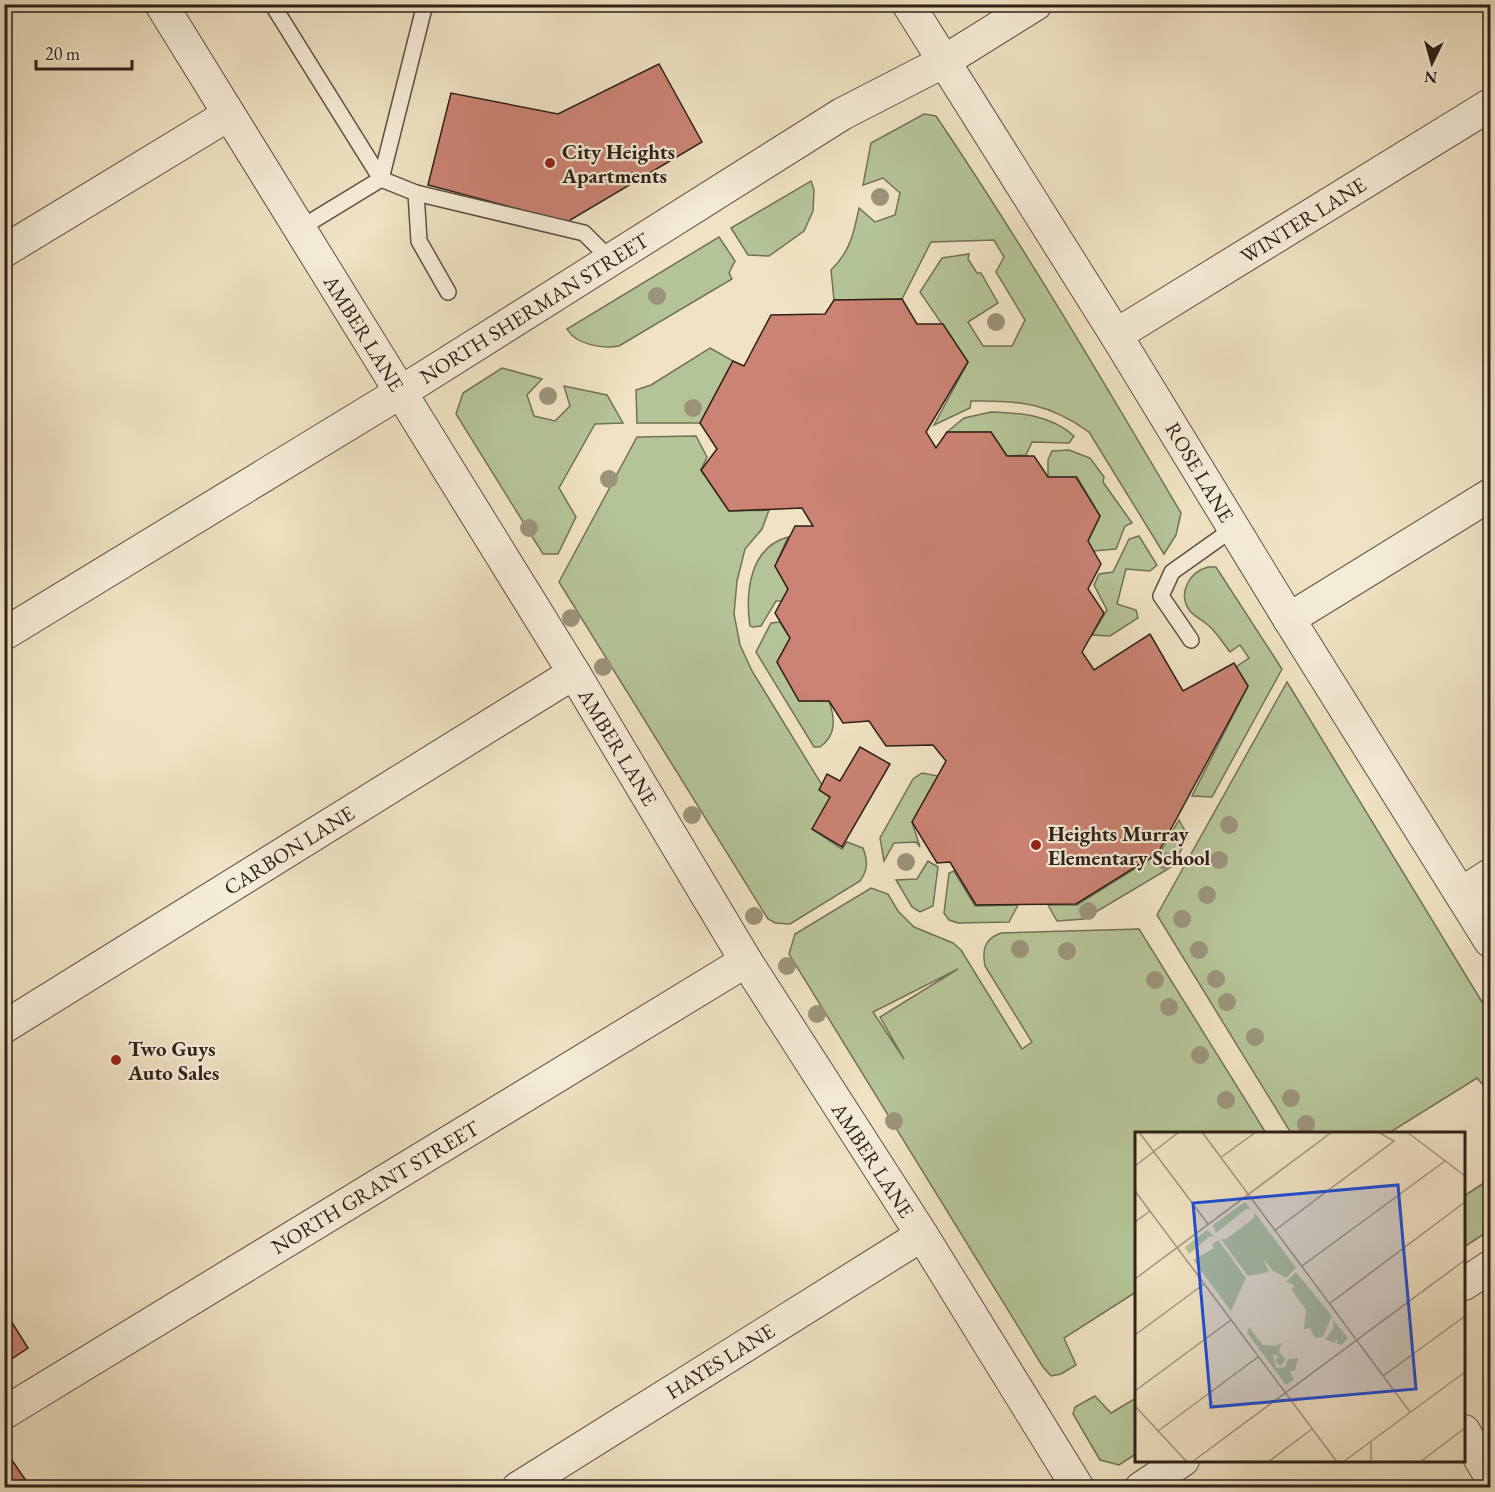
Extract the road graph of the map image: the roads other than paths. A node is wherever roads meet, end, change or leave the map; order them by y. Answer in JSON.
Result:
{"nodes":[{"id":1,"x":161,"y":4,"type":"edge"},
{"id":2,"x":272,"y":4,"type":"edge"},
{"id":3,"x":425,"y":4,"type":"edge"},
{"id":4,"x":908,"y":4,"type":"edge"},
{"id":5,"x":1036,"y":4,"type":"edge"},
{"id":6,"x":944,"y":62,"type":"junction"},
{"id":7,"x":1487,"y":110,"type":"edge"},
{"id":8,"x":228,"y":115,"type":"junction"},
{"id":9,"x":381,"y":179,"type":"junction"},
{"id":10,"x":416,"y":193,"type":"junction"},
{"id":11,"x":299,"y":229,"type":"junction"},
{"id":12,"x":4,"y":251,"type":"edge"},
{"id":13,"x":611,"y":260,"type":"junction"},
{"id":14,"x":448,"y":292,"type":"dead end"},
{"id":15,"x":1116,"y":335,"type":"junction"},
{"id":16,"x":401,"y":392,"type":"junction"},
{"id":17,"x":1491,"y":495,"type":"edge"},
{"id":18,"x":1234,"y":528,"type":"junction"},
{"id":19,"x":1288,"y":619,"type":"junction"},
{"id":20,"x":4,"y":634,"type":"edge"},
{"id":21,"x":1191,"y":640,"type":"dead end"},
{"id":22,"x":574,"y":673,"type":"junction"},
{"id":23,"x":1491,"y":875,"type":"edge"},
{"id":24,"x":1462,"y":893,"type":"junction"},
{"id":25,"x":1491,"y":941,"type":"edge"},
{"id":26,"x":746,"y":961,"type":"junction"},
{"id":27,"x":4,"y":1027,"type":"edge"},
{"id":28,"x":922,"y":1236,"type":"junction"},
{"id":29,"x":1491,"y":1267,"type":"edge"},
{"id":30,"x":1465,"y":1283,"type":"edge"},
{"id":31,"x":4,"y":1413,"type":"edge"},
{"id":32,"x":1465,"y":1433,"type":"edge"},
{"id":33,"x":1182,"y":1462,"type":"edge"},
{"id":34,"x":1491,"y":1476,"type":"edge"},
{"id":35,"x":518,"y":1488,"type":"edge"},
{"id":36,"x":1078,"y":1488,"type":"edge"},
{"id":37,"x":1141,"y":1488,"type":"edge"}],
"edges":[{"from":1,"to":8,"type":"street","name":"AMBER LANE"},
{"from":2,"to":9,"type":"lane"},
{"from":3,"to":9,"type":"lane"},
{"from":4,"to":6,"type":"street","name":"ROSE LANE"},
{"from":5,"to":6,"type":"street","name":"NORTH SHERMAN STREET"},
{"from":6,"to":13,"type":"street","name":"NORTH SHERMAN STREET"},
{"from":6,"to":15,"type":"street","name":"ROSE LANE"},
{"from":7,"to":15,"type":"street","name":"WINTER LANE"},
{"from":8,"to":11,"type":"street","name":"AMBER LANE"},
{"from":8,"to":12,"type":"street"},
{"from":9,"to":10,"type":"lane"},
{"from":9,"to":11,"type":"lane"},
{"from":10,"to":13,"type":"lane"},
{"from":10,"to":14,"type":"lane"},
{"from":11,"to":16,"type":"street","name":"AMBER LANE"},
{"from":13,"to":16,"type":"street","name":"NORTH SHERMAN STREET"},
{"from":15,"to":18,"type":"street","name":"ROSE LANE"},
{"from":16,"to":20,"type":"street","name":"NORTH SHERMAN STREET"},
{"from":16,"to":22,"type":"street","name":"AMBER LANE"},
{"from":17,"to":19,"type":"street"},
{"from":18,"to":19,"type":"street","name":"ROSE LANE"},
{"from":18,"to":21,"type":"lane"},
{"from":19,"to":24,"type":"street","name":"ROSE LANE"},
{"from":22,"to":26,"type":"street","name":"AMBER LANE"},
{"from":22,"to":27,"type":"street","name":"CARBON LANE"},
{"from":23,"to":24,"type":"street"},
{"from":24,"to":25,"type":"street","name":"ROSE LANE"},
{"from":26,"to":28,"type":"street","name":"AMBER LANE"},
{"from":26,"to":31,"type":"street","name":"NORTH GRANT STREET"},
{"from":28,"to":35,"type":"street","name":"HAYES LANE"},
{"from":28,"to":36,"type":"street","name":"AMBER LANE"},
{"from":29,"to":30,"type":"street"},
{"from":32,"to":34,"type":"street"},
{"from":33,"to":37,"type":"street"}]}
